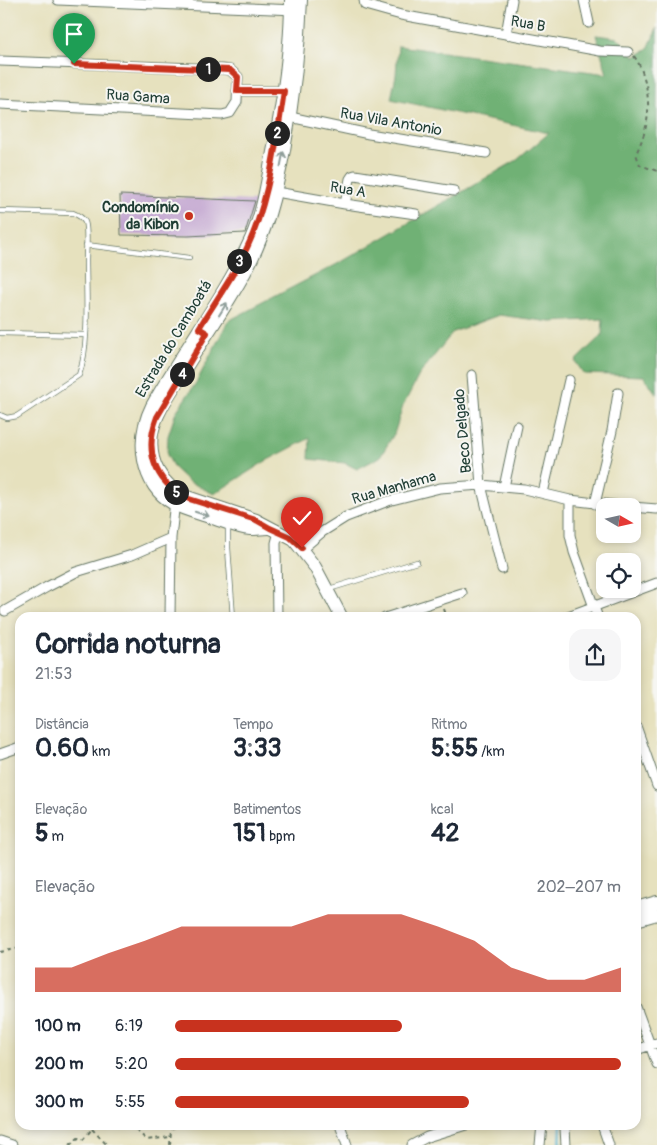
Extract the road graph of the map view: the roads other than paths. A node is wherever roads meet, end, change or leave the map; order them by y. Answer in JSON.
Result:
{"nodes":[{"id":1,"x":58,"y":0,"type":"edge"},
{"id":2,"x":512,"y":0,"type":"edge"},
{"id":3,"x":584,"y":0,"type":"edge"},
{"id":4,"x":365,"y":2,"type":"edge"},
{"id":5,"x":296,"y":5,"type":"edge"},
{"id":6,"x":588,"y":23,"type":"dead end"},
{"id":7,"x":506,"y":34,"type":"junction"},
{"id":8,"x":628,"y":52,"type":"road end"},
{"id":9,"x":0,"y":61,"type":"edge"},
{"id":10,"x":237,"y":91,"type":"junction"},
{"id":11,"x":289,"y":91,"type":"junction"},
{"id":12,"x":0,"y":104,"type":"edge"},
{"id":13,"x":290,"y":116,"type":"junction"},
{"id":14,"x":486,"y":153,"type":"dead end"},
{"id":15,"x":454,"y":191,"type":"dead end"},
{"id":16,"x":276,"y":192,"type":"junction"},
{"id":17,"x":345,"y":204,"type":"junction"},
{"id":18,"x":0,"y":210,"type":"edge"},
{"id":19,"x":416,"y":214,"type":"dead end"},
{"id":20,"x":86,"y":245,"type":"junction"},
{"id":21,"x":190,"y":258,"type":"dead end"},
{"id":22,"x":203,"y":330,"type":"junction"},
{"id":23,"x":0,"y":334,"type":"edge"},
{"id":24,"x":86,"y":335,"type":"junction"},
{"id":25,"x":472,"y":375,"type":"dead end"},
{"id":26,"x":569,"y":380,"type":"dead end"},
{"id":27,"x":618,"y":393,"type":"dead end"},
{"id":28,"x":0,"y":415,"type":"edge"},
{"id":29,"x":517,"y":426,"type":"dead end"},
{"id":30,"x":481,"y":485,"type":"junction"},
{"id":31,"x":504,"y":487,"type":"junction"},
{"id":32,"x":543,"y":493,"type":"junction"},
{"id":33,"x":570,"y":500,"type":"junction"},
{"id":34,"x":174,"y":504,"type":"junction"},
{"id":35,"x":595,"y":504,"type":"joint"},
{"id":36,"x":641,"y":508,"type":"edge"},
{"id":37,"x":657,"y":509,"type":"edge"},
{"id":38,"x":228,"y":522,"type":"junction"},
{"id":39,"x":274,"y":530,"type":"junction"},
{"id":40,"x":171,"y":538,"type":"junction"},
{"id":41,"x":302,"y":548,"type":"junction"},
{"id":42,"x":417,"y":562,"type":"dead end"},
{"id":43,"x":502,"y":569,"type":"dead end"},
{"id":44,"x":657,"y":583,"type":"edge"},
{"id":45,"x":328,"y":589,"type":"junction"},
{"id":46,"x":462,"y":593,"type":"dead end"},
{"id":47,"x":594,"y":606,"type":"junction"},
{"id":48,"x":5,"y":612,"type":"dead end"},
{"id":49,"x":170,"y":612,"type":"edge"},
{"id":50,"x":233,"y":612,"type":"edge"},
{"id":51,"x":277,"y":612,"type":"edge"},
{"id":52,"x":339,"y":612,"type":"edge"},
{"id":53,"x":403,"y":612,"type":"edge"},
{"id":54,"x":578,"y":612,"type":"edge"},
{"id":55,"x":596,"y":612,"type":"edge"},
{"id":56,"x":641,"y":740,"type":"edge"},
{"id":57,"x":15,"y":749,"type":"edge"},
{"id":58,"x":0,"y":754,"type":"edge"},
{"id":59,"x":657,"y":786,"type":"edge"},
{"id":60,"x":657,"y":902,"type":"edge"},
{"id":61,"x":641,"y":907,"type":"edge"},
{"id":62,"x":657,"y":914,"type":"edge"},
{"id":63,"x":641,"y":919,"type":"edge"},
{"id":64,"x":641,"y":1018,"type":"edge"},
{"id":65,"x":654,"y":1044,"type":"edge"},
{"id":66,"x":641,"y":1048,"type":"edge"},
{"id":67,"x":657,"y":1064,"type":"edge"},
{"id":68,"x":342,"y":1130,"type":"edge"},
{"id":69,"x":450,"y":1130,"type":"edge"},
{"id":70,"x":542,"y":1130,"type":"edge"},
{"id":71,"x":566,"y":1130,"type":"edge"},
{"id":72,"x":604,"y":1130,"type":"edge"},
{"id":73,"x":0,"y":1141,"type":"edge"},
{"id":74,"x":12,"y":1145,"type":"edge"},
{"id":75,"x":348,"y":1145,"type":"edge"},
{"id":76,"x":412,"y":1145,"type":"edge"},
{"id":77,"x":540,"y":1145,"type":"edge"},
{"id":78,"x":566,"y":1145,"type":"edge"},
{"id":79,"x":610,"y":1145,"type":"edge"}],
"edges":[{"from":1,"to":5,"type":"street"},
{"from":2,"to":7,"type":"street"},
{"from":3,"to":6,"type":"street"},
{"from":4,"to":7,"type":"street","name":"Rua B"},
{"from":5,"to":11,"type":"main road","name":"Estrada do Camboatá"},
{"from":7,"to":8,"type":"street","name":"Rua B"},
{"from":9,"to":10,"type":"street"},
{"from":10,"to":11,"type":"street"},
{"from":10,"to":12,"type":"street","name":"Rua Gama"},
{"from":11,"to":13,"type":"main road","name":"Estrada do Camboatá"},
{"from":11,"to":22,"type":"main road","name":"Estrada do Camboatá"},
{"from":13,"to":14,"type":"street","name":"Rua Vila Antonio"},
{"from":16,"to":13,"type":"main road","name":"Estrada do Camboatá","one_way":true},
{"from":15,"to":17,"type":"street"},
{"from":16,"to":17,"type":"street","name":"Rua A"},
{"from":22,"to":16,"type":"main road","name":"Estrada do Camboatá","one_way":true},
{"from":17,"to":19,"type":"street","name":"Rua A"},
{"from":18,"to":20,"type":"lane"},
{"from":20,"to":21,"type":"lane"},
{"from":20,"to":24,"type":"lane"},
{"from":22,"to":34,"type":"main road","name":"Estrada do Camboatá"},
{"from":23,"to":24,"type":"lane"},
{"from":24,"to":28,"type":"lane"},
{"from":25,"to":30,"type":"street","name":"Beco Delgado"},
{"from":26,"to":32,"type":"street"},
{"from":27,"to":35,"type":"street"},
{"from":29,"to":31,"type":"street"},
{"from":30,"to":31,"type":"street","name":"Rua Manhama"},
{"from":30,"to":41,"type":"street","name":"Rua Manhama"},
{"from":30,"to":43,"type":"street","name":"Beco Delgado"},
{"from":31,"to":32,"type":"street","name":"Rua Manhama"},
{"from":32,"to":33,"type":"street","name":"Rua Manhama"},
{"from":33,"to":35,"type":"street","name":"Rua Manhama"},
{"from":33,"to":47,"type":"street"},
{"from":34,"to":38,"type":"main road","name":"Estrada do Camboatá","one_way":true},
{"from":34,"to":39,"type":"main road","name":"Estrada do Camboatá"},
{"from":34,"to":40,"type":"street"},
{"from":36,"to":37,"type":"street"},
{"from":38,"to":39,"type":"main road","name":"Estrada do Camboatá"},
{"from":38,"to":50,"type":"lane"},
{"from":39,"to":41,"type":"main road","name":"Estrada do Camboatá"},
{"from":39,"to":51,"type":"street"},
{"from":40,"to":48,"type":"street"},
{"from":40,"to":49,"type":"street"},
{"from":41,"to":45,"type":"main road","name":"Estrada do Camboatá"},
{"from":42,"to":45,"type":"lane"},
{"from":44,"to":47,"type":"street"},
{"from":45,"to":52,"type":"main road","name":"Estrada do Camboatá"},
{"from":46,"to":53,"type":"street"},
{"from":47,"to":54,"type":"street"},
{"from":47,"to":55,"type":"street"},
{"from":56,"to":59,"type":"street"},
{"from":57,"to":58,"type":"street"},
{"from":60,"to":61,"type":"main road"},
{"from":62,"to":63,"type":"main road"},
{"from":64,"to":65,"type":"street"},
{"from":65,"to":66,"type":"street"},
{"from":65,"to":67,"type":"street"},
{"from":68,"to":75,"type":"street"},
{"from":69,"to":76,"type":"street"},
{"from":70,"to":77,"type":"street"},
{"from":71,"to":78,"type":"street"},
{"from":72,"to":79,"type":"street"},
{"from":73,"to":74,"type":"street"}]}
